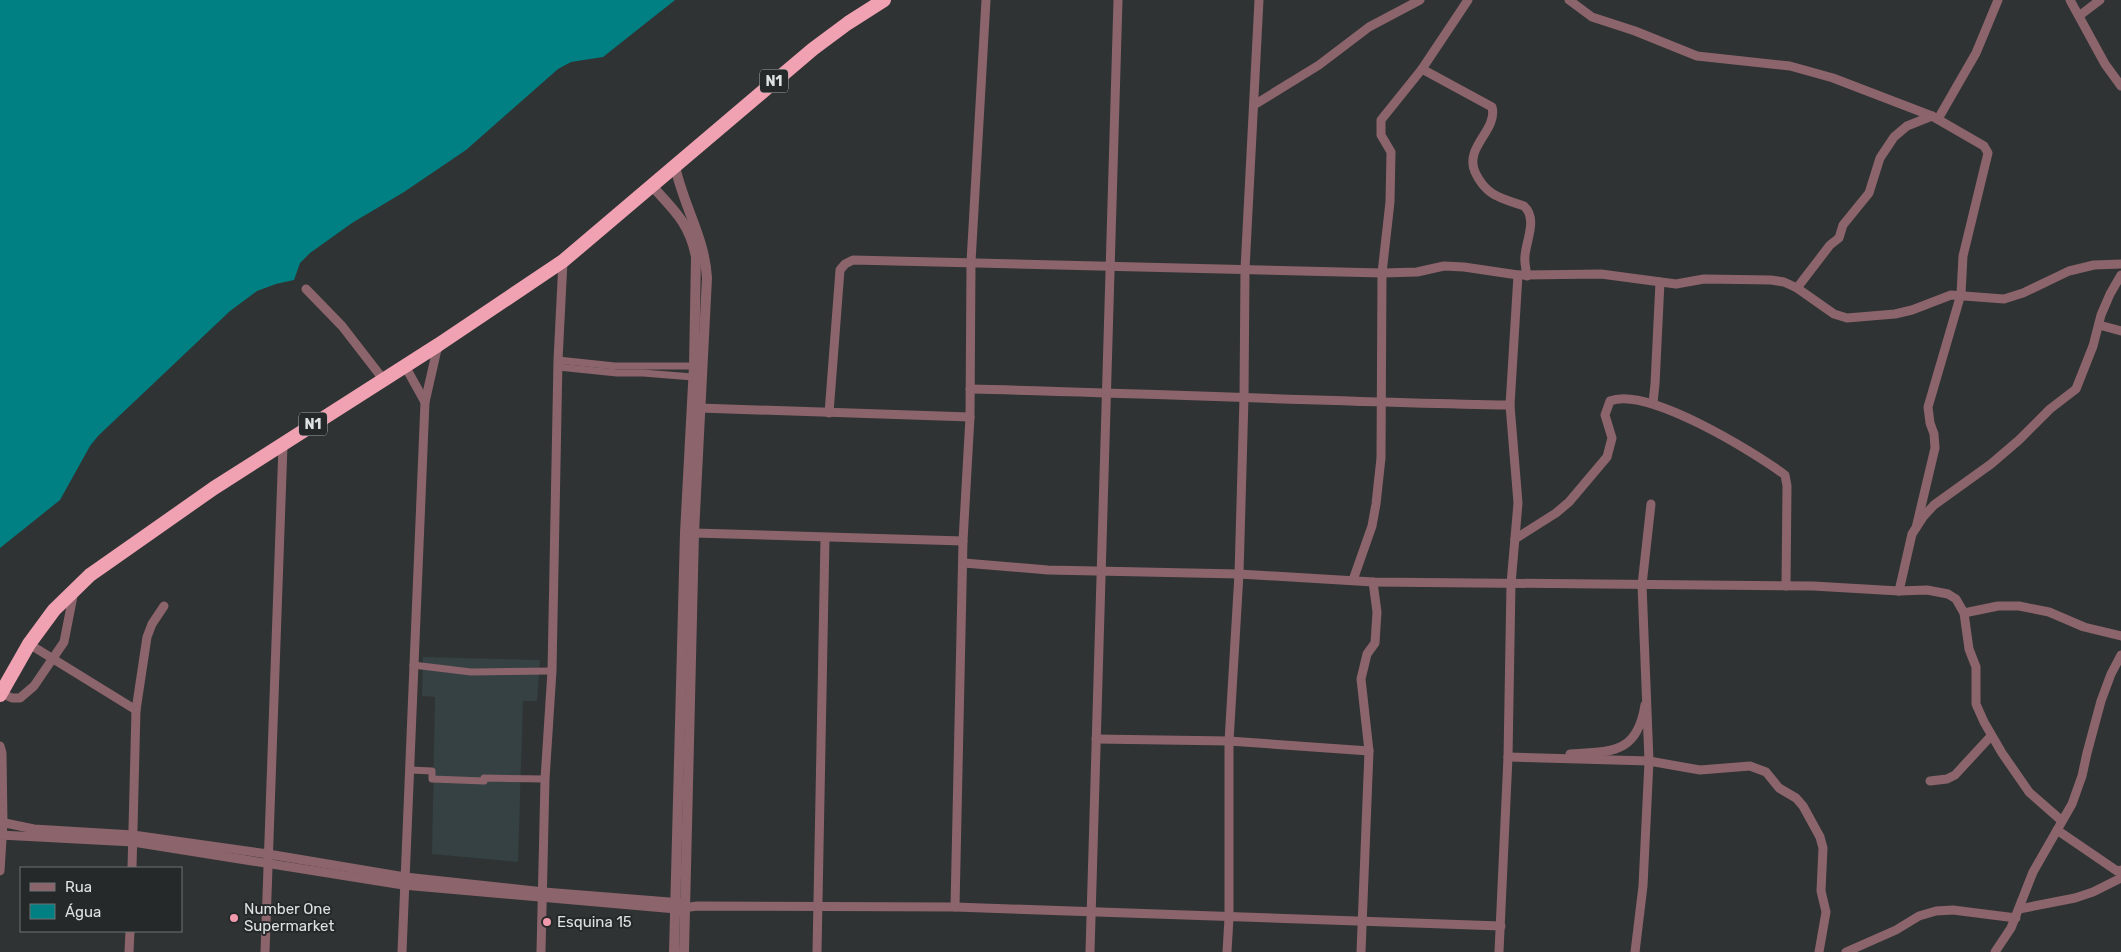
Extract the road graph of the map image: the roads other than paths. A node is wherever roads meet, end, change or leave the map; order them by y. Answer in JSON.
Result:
{"nodes":[{"id":1,"x":884,"y":0,"type":"edge"},
{"id":2,"x":986,"y":0,"type":"edge"},
{"id":3,"x":1118,"y":0,"type":"edge"},
{"id":4,"x":1259,"y":0,"type":"edge"},
{"id":5,"x":1420,"y":0,"type":"edge"},
{"id":6,"x":1468,"y":0,"type":"edge"},
{"id":7,"x":1569,"y":0,"type":"edge"},
{"id":8,"x":1998,"y":0,"type":"edge"},
{"id":9,"x":2070,"y":0,"type":"edge"},
{"id":10,"x":2100,"y":0,"type":"edge"},
{"id":11,"x":2079,"y":16,"type":"junction"},
{"id":12,"x":1422,"y":69,"type":"junction"},
{"id":13,"x":2120,"y":81,"type":"edge"},
{"id":14,"x":1254,"y":105,"type":"junction"},
{"id":15,"x":1935,"y":118,"type":"junction"},
{"id":16,"x":673,"y":168,"type":"junction"},
{"id":17,"x":654,"y":184,"type":"junction"},
{"id":18,"x":564,"y":261,"type":"junction"},
{"id":19,"x":971,"y":262,"type":"junction"},
{"id":20,"x":2121,"y":264,"type":"edge"},
{"id":21,"x":1109,"y":265,"type":"junction"},
{"id":22,"x":1245,"y":269,"type":"junction"},
{"id":23,"x":1382,"y":273,"type":"junction"},
{"id":24,"x":2121,"y":275,"type":"edge"},
{"id":25,"x":1523,"y":276,"type":"junction"},
{"id":26,"x":1660,"y":282,"type":"junction"},
{"id":27,"x":1797,"y":288,"type":"junction"},
{"id":28,"x":306,"y":289,"type":"dead end"},
{"id":29,"x":1960,"y":294,"type":"junction"},
{"id":30,"x":2099,"y":325,"type":"junction"},
{"id":31,"x":2121,"y":331,"type":"edge"},
{"id":32,"x":438,"y":345,"type":"junction"},
{"id":33,"x":558,"y":364,"type":"junction"},
{"id":34,"x":405,"y":366,"type":"junction"},
{"id":35,"x":694,"y":366,"type":"junction"},
{"id":36,"x":630,"y":370,"type":"junction"},
{"id":37,"x":693,"y":377,"type":"junction"},
{"id":38,"x":384,"y":379,"type":"junction"},
{"id":39,"x":970,"y":389,"type":"junction"},
{"id":40,"x":1107,"y":392,"type":"junction"},
{"id":41,"x":1244,"y":398,"type":"junction"},
{"id":42,"x":425,"y":402,"type":"junction"},
{"id":43,"x":1380,"y":403,"type":"junction"},
{"id":44,"x":1653,"y":403,"type":"junction"},
{"id":45,"x":1510,"y":404,"type":"junction"},
{"id":46,"x":699,"y":408,"type":"junction"},
{"id":47,"x":829,"y":413,"type":"junction"},
{"id":48,"x":970,"y":417,"type":"junction"},
{"id":49,"x":283,"y":445,"type":"junction"},
{"id":50,"x":1651,"y":504,"type":"dead end"},
{"id":51,"x":1916,"y":528,"type":"junction"},
{"id":52,"x":694,"y":533,"type":"junction"},
{"id":53,"x":825,"y":538,"type":"junction"},
{"id":54,"x":1515,"y":539,"type":"junction"},
{"id":55,"x":963,"y":541,"type":"junction"},
{"id":56,"x":964,"y":563,"type":"junction"},
{"id":57,"x":1102,"y":572,"type":"junction"},
{"id":58,"x":1239,"y":574,"type":"junction"},
{"id":59,"x":1353,"y":580,"type":"junction"},
{"id":60,"x":1373,"y":582,"type":"junction"},
{"id":61,"x":1511,"y":584,"type":"junction"},
{"id":62,"x":1642,"y":585,"type":"junction"},
{"id":63,"x":1786,"y":586,"type":"junction"},
{"id":64,"x":75,"y":589,"type":"junction"},
{"id":65,"x":1899,"y":591,"type":"junction"},
{"id":66,"x":164,"y":606,"type":"dead end"},
{"id":67,"x":1964,"y":613,"type":"junction"},
{"id":68,"x":2121,"y":636,"type":"edge"},
{"id":69,"x":29,"y":644,"type":"junction"},
{"id":70,"x":2121,"y":656,"type":"edge"},
{"id":71,"x":54,"y":659,"type":"junction"},
{"id":72,"x":413,"y":666,"type":"junction"},
{"id":73,"x":552,"y":671,"type":"junction"},
{"id":74,"x":1647,"y":690,"type":"junction"},
{"id":75,"x":1,"y":694,"type":"edge"},
{"id":76,"x":136,"y":710,"type":"junction"},
{"id":77,"x":1991,"y":736,"type":"junction"},
{"id":78,"x":1096,"y":739,"type":"junction"},
{"id":79,"x":1229,"y":741,"type":"junction"},
{"id":80,"x":0,"y":746,"type":"edge"},
{"id":81,"x":1369,"y":751,"type":"junction"},
{"id":82,"x":1508,"y":757,"type":"junction"},
{"id":83,"x":1547,"y":758,"type":"junction"},
{"id":84,"x":1649,"y":761,"type":"junction"},
{"id":85,"x":411,"y":770,"type":"junction"},
{"id":86,"x":545,"y":779,"type":"junction"},
{"id":87,"x":1930,"y":781,"type":"dead end"},
{"id":88,"x":2062,"y":821,"type":"junction"},
{"id":89,"x":2,"y":823,"type":"edge"},
{"id":90,"x":2057,"y":830,"type":"junction"},
{"id":91,"x":1,"y":835,"type":"edge"},
{"id":92,"x":133,"y":839,"type":"junction"},
{"id":93,"x":268,"y":859,"type":"junction"},
{"id":94,"x":132,"y":867,"type":"edge"},
{"id":95,"x":2121,"y":870,"type":"edge"},
{"id":96,"x":0,"y":871,"type":"edge"},
{"id":97,"x":2121,"y":878,"type":"edge"},
{"id":98,"x":404,"y":881,"type":"junction"},
{"id":99,"x":543,"y":895,"type":"junction"},
{"id":100,"x":681,"y":906,"type":"junction"},
{"id":101,"x":817,"y":907,"type":"junction"},
{"id":102,"x":954,"y":908,"type":"junction"},
{"id":103,"x":1091,"y":913,"type":"junction"},
{"id":104,"x":2017,"y":914,"type":"junction"},
{"id":105,"x":1229,"y":918,"type":"junction"},
{"id":106,"x":1362,"y":922,"type":"junction"},
{"id":107,"x":1501,"y":926,"type":"junction"},
{"id":108,"x":130,"y":932,"type":"edge"},
{"id":109,"x":129,"y":952,"type":"edge"},
{"id":110,"x":265,"y":952,"type":"edge"},
{"id":111,"x":402,"y":952,"type":"edge"},
{"id":112,"x":541,"y":952,"type":"edge"},
{"id":113,"x":674,"y":952,"type":"edge"},
{"id":114,"x":684,"y":952,"type":"edge"},
{"id":115,"x":817,"y":952,"type":"edge"},
{"id":116,"x":1090,"y":952,"type":"edge"},
{"id":117,"x":1227,"y":952,"type":"edge"},
{"id":118,"x":1361,"y":952,"type":"edge"},
{"id":119,"x":1499,"y":952,"type":"edge"},
{"id":120,"x":1635,"y":952,"type":"edge"},
{"id":121,"x":1819,"y":952,"type":"edge"},
{"id":122,"x":1846,"y":952,"type":"edge"},
{"id":123,"x":1995,"y":952,"type":"edge"}],
"edges":[{"from":1,"to":16,"type":"highway","number":"N1"},
{"from":2,"to":19,"type":"street"},
{"from":3,"to":21,"type":"street"},
{"from":4,"to":14,"type":"street"},
{"from":5,"to":14,"type":"street"},
{"from":6,"to":12,"type":"street"},
{"from":7,"to":15,"type":"street"},
{"from":8,"to":15,"type":"street"},
{"from":9,"to":11,"type":"street"},
{"from":10,"to":11,"type":"street"},
{"from":11,"to":13,"type":"street"},
{"from":12,"to":23,"type":"street"},
{"from":12,"to":25,"type":"street"},
{"from":14,"to":22,"type":"street"},
{"from":15,"to":27,"type":"street"},
{"from":15,"to":29,"type":"street"},
{"from":16,"to":17,"type":"highway","number":"N1"},
{"from":16,"to":46,"type":"street"},
{"from":17,"to":18,"type":"highway","number":"N1"},
{"from":17,"to":35,"type":"street"},
{"from":18,"to":32,"type":"highway","number":"N1"},
{"from":18,"to":33,"type":"street"},
{"from":19,"to":21,"type":"street"},
{"from":19,"to":39,"type":"street"},
{"from":19,"to":47,"type":"street"},
{"from":20,"to":29,"type":"street"},
{"from":21,"to":22,"type":"street"},
{"from":21,"to":40,"type":"street"},
{"from":22,"to":23,"type":"street"},
{"from":22,"to":41,"type":"street"},
{"from":23,"to":25,"type":"street"},
{"from":23,"to":43,"type":"street"},
{"from":24,"to":30,"type":"street"},
{"from":25,"to":26,"type":"street"},
{"from":25,"to":45,"type":"street"},
{"from":26,"to":27,"type":"street"},
{"from":26,"to":44,"type":"street"},
{"from":27,"to":29,"type":"street"},
{"from":28,"to":38,"type":"street"},
{"from":29,"to":51,"type":"street"},
{"from":30,"to":31,"type":"street"},
{"from":30,"to":51,"type":"street"},
{"from":32,"to":34,"type":"highway","number":"N1"},
{"from":32,"to":42,"type":"street"},
{"from":33,"to":36,"type":"street"},
{"from":33,"to":73,"type":"street"},
{"from":34,"to":38,"type":"highway","number":"N1"},
{"from":34,"to":42,"type":"street"},
{"from":35,"to":36,"type":"street"},
{"from":35,"to":37,"type":"street"},
{"from":36,"to":37,"type":"street"},
{"from":37,"to":100,"type":"street"},
{"from":38,"to":49,"type":"highway","number":"N1"},
{"from":39,"to":40,"type":"street"},
{"from":39,"to":48,"type":"street"},
{"from":40,"to":41,"type":"street"},
{"from":40,"to":57,"type":"street"},
{"from":41,"to":43,"type":"street"},
{"from":41,"to":58,"type":"street"},
{"from":42,"to":72,"type":"street"},
{"from":43,"to":45,"type":"street"},
{"from":43,"to":59,"type":"street"},
{"from":44,"to":54,"type":"street"},
{"from":44,"to":63,"type":"street"},
{"from":45,"to":54,"type":"street"},
{"from":46,"to":47,"type":"street"},
{"from":46,"to":52,"type":"street"},
{"from":47,"to":48,"type":"street"},
{"from":48,"to":55,"type":"street"},
{"from":49,"to":64,"type":"highway","number":"N1"},
{"from":49,"to":93,"type":"street"},
{"from":50,"to":62,"type":"street"},
{"from":51,"to":65,"type":"street"},
{"from":52,"to":53,"type":"street"},
{"from":52,"to":100,"type":"street"},
{"from":53,"to":55,"type":"street"},
{"from":53,"to":101,"type":"street"},
{"from":54,"to":61,"type":"street"},
{"from":55,"to":56,"type":"street"},
{"from":56,"to":57,"type":"street"},
{"from":56,"to":102,"type":"street"},
{"from":57,"to":58,"type":"street"},
{"from":57,"to":78,"type":"street"},
{"from":58,"to":59,"type":"street"},
{"from":58,"to":79,"type":"street"},
{"from":59,"to":60,"type":"street"},
{"from":60,"to":61,"type":"street"},
{"from":60,"to":81,"type":"street"},
{"from":61,"to":62,"type":"street"},
{"from":61,"to":82,"type":"street"},
{"from":62,"to":63,"type":"street"},
{"from":62,"to":74,"type":"street"},
{"from":63,"to":65,"type":"street"},
{"from":64,"to":69,"type":"highway","number":"N1"},
{"from":64,"to":71,"type":"street"},
{"from":65,"to":67,"type":"street"},
{"from":66,"to":76,"type":"street"},
{"from":67,"to":68,"type":"street"},
{"from":67,"to":77,"type":"street"},
{"from":69,"to":71,"type":"street"},
{"from":69,"to":75,"type":"highway","number":"N1"},
{"from":70,"to":88,"type":"street"},
{"from":71,"to":75,"type":"street"},
{"from":71,"to":76,"type":"street"},
{"from":72,"to":73,"type":"street"},
{"from":72,"to":85,"type":"street"},
{"from":73,"to":86,"type":"street"},
{"from":74,"to":83,"type":"street"},
{"from":74,"to":84,"type":"street"},
{"from":76,"to":92,"type":"street"},
{"from":77,"to":87,"type":"street"},
{"from":77,"to":88,"type":"street"},
{"from":78,"to":79,"type":"street"},
{"from":78,"to":103,"type":"street"},
{"from":79,"to":81,"type":"street"},
{"from":79,"to":105,"type":"street"},
{"from":80,"to":89,"type":"street"},
{"from":81,"to":106,"type":"street"},
{"from":82,"to":83,"type":"street"},
{"from":82,"to":107,"type":"street"},
{"from":83,"to":84,"type":"street"},
{"from":84,"to":120,"type":"street"},
{"from":84,"to":121,"type":"street"},
{"from":85,"to":86,"type":"street"},
{"from":85,"to":98,"type":"street"},
{"from":86,"to":99,"type":"street"},
{"from":88,"to":90,"type":"street"},
{"from":89,"to":91,"type":"street"},
{"from":89,"to":92,"type":"street"},
{"from":90,"to":95,"type":"street"},
{"from":90,"to":104,"type":"street"},
{"from":91,"to":92,"type":"street"},
{"from":91,"to":96,"type":"street"},
{"from":92,"to":93,"type":"street"},
{"from":92,"to":94,"type":"street"},
{"from":93,"to":98,"type":"street"},
{"from":93,"to":110,"type":"street"},
{"from":97,"to":104,"type":"street"},
{"from":98,"to":99,"type":"street"},
{"from":98,"to":111,"type":"street"},
{"from":99,"to":100,"type":"street"},
{"from":99,"to":112,"type":"street"},
{"from":100,"to":101,"type":"street"},
{"from":100,"to":113,"type":"street"},
{"from":100,"to":114,"type":"street"},
{"from":101,"to":102,"type":"street"},
{"from":101,"to":115,"type":"street"},
{"from":102,"to":103,"type":"street"},
{"from":103,"to":105,"type":"street"},
{"from":103,"to":116,"type":"street"},
{"from":104,"to":122,"type":"street"},
{"from":104,"to":123,"type":"street"},
{"from":105,"to":106,"type":"street"},
{"from":105,"to":117,"type":"street"},
{"from":106,"to":107,"type":"street"},
{"from":106,"to":118,"type":"street"},
{"from":107,"to":119,"type":"street"},
{"from":108,"to":109,"type":"street"}]}
